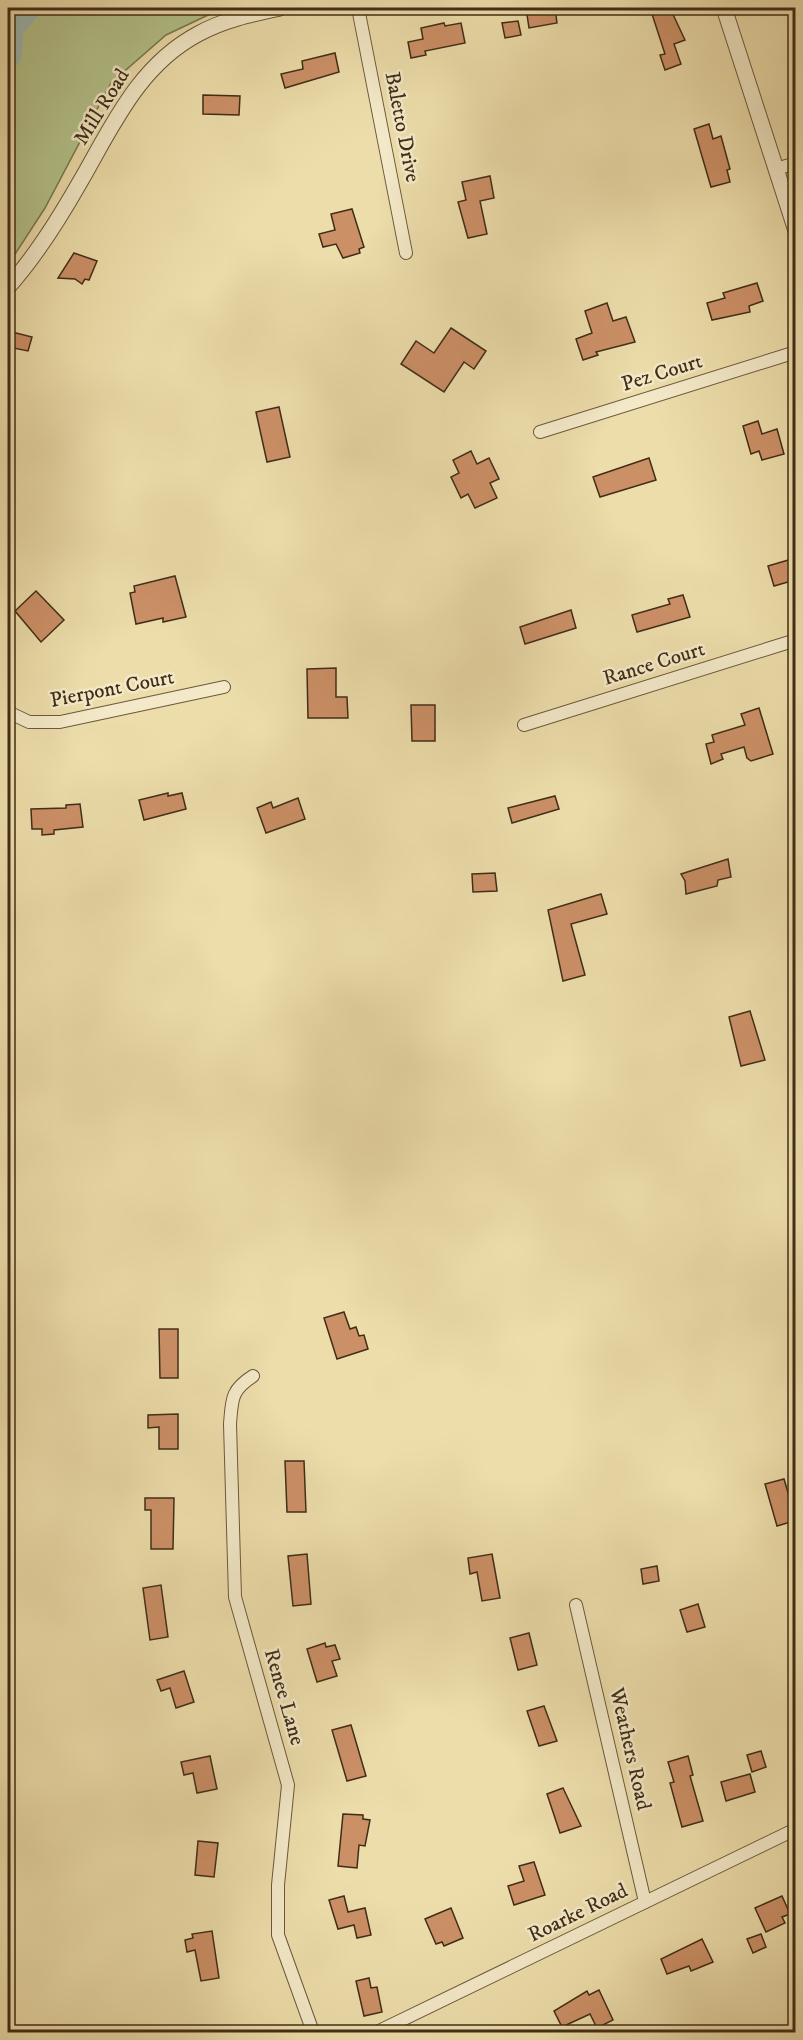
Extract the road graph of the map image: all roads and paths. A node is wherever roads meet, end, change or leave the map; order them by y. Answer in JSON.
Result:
{"nodes":[{"id":1,"x":280,"y":8,"type":"edge"},
{"id":2,"x":358,"y":8,"type":"edge"},
{"id":3,"x":724,"y":8,"type":"edge"},
{"id":4,"x":795,"y":163,"type":"edge"},
{"id":5,"x":776,"y":169,"type":"junction"},
{"id":6,"x":795,"y":231,"type":"edge"},
{"id":7,"x":406,"y":253,"type":"dead end"},
{"id":8,"x":8,"y":287,"type":"edge"},
{"id":9,"x":795,"y":352,"type":"edge"},
{"id":10,"x":540,"y":432,"type":"dead end"},
{"id":11,"x":795,"y":640,"type":"edge"},
{"id":12,"x":224,"y":687,"type":"dead end"},
{"id":13,"x":8,"y":712,"type":"edge"},
{"id":14,"x":524,"y":725,"type":"dead end"},
{"id":15,"x":253,"y":1376,"type":"dead end"},
{"id":16,"x":576,"y":1605,"type":"dead end"},
{"id":17,"x":795,"y":1829,"type":"edge"},
{"id":18,"x":645,"y":1902,"type":"junction"},
{"id":19,"x":313,"y":2032,"type":"edge"},
{"id":20,"x":377,"y":2032,"type":"edge"}],
"edges":[{"from":1,"to":8,"type":"street","name":"Mill Road"},
{"from":2,"to":7,"type":"street","name":"Baletto Drive"},
{"from":3,"to":5,"type":"street"},
{"from":4,"to":5,"type":"street"},
{"from":5,"to":6,"type":"street"},
{"from":9,"to":10,"type":"street","name":"Pez Court"},
{"from":11,"to":14,"type":"street","name":"Rance Court"},
{"from":12,"to":13,"type":"street","name":"Pierpont Court"},
{"from":15,"to":19,"type":"street","name":"Renee Lane"},
{"from":16,"to":18,"type":"street","name":"Weathers Road"},
{"from":17,"to":18,"type":"street","name":"Roarke Road"},
{"from":18,"to":20,"type":"street","name":"Roarke Road"}]}
